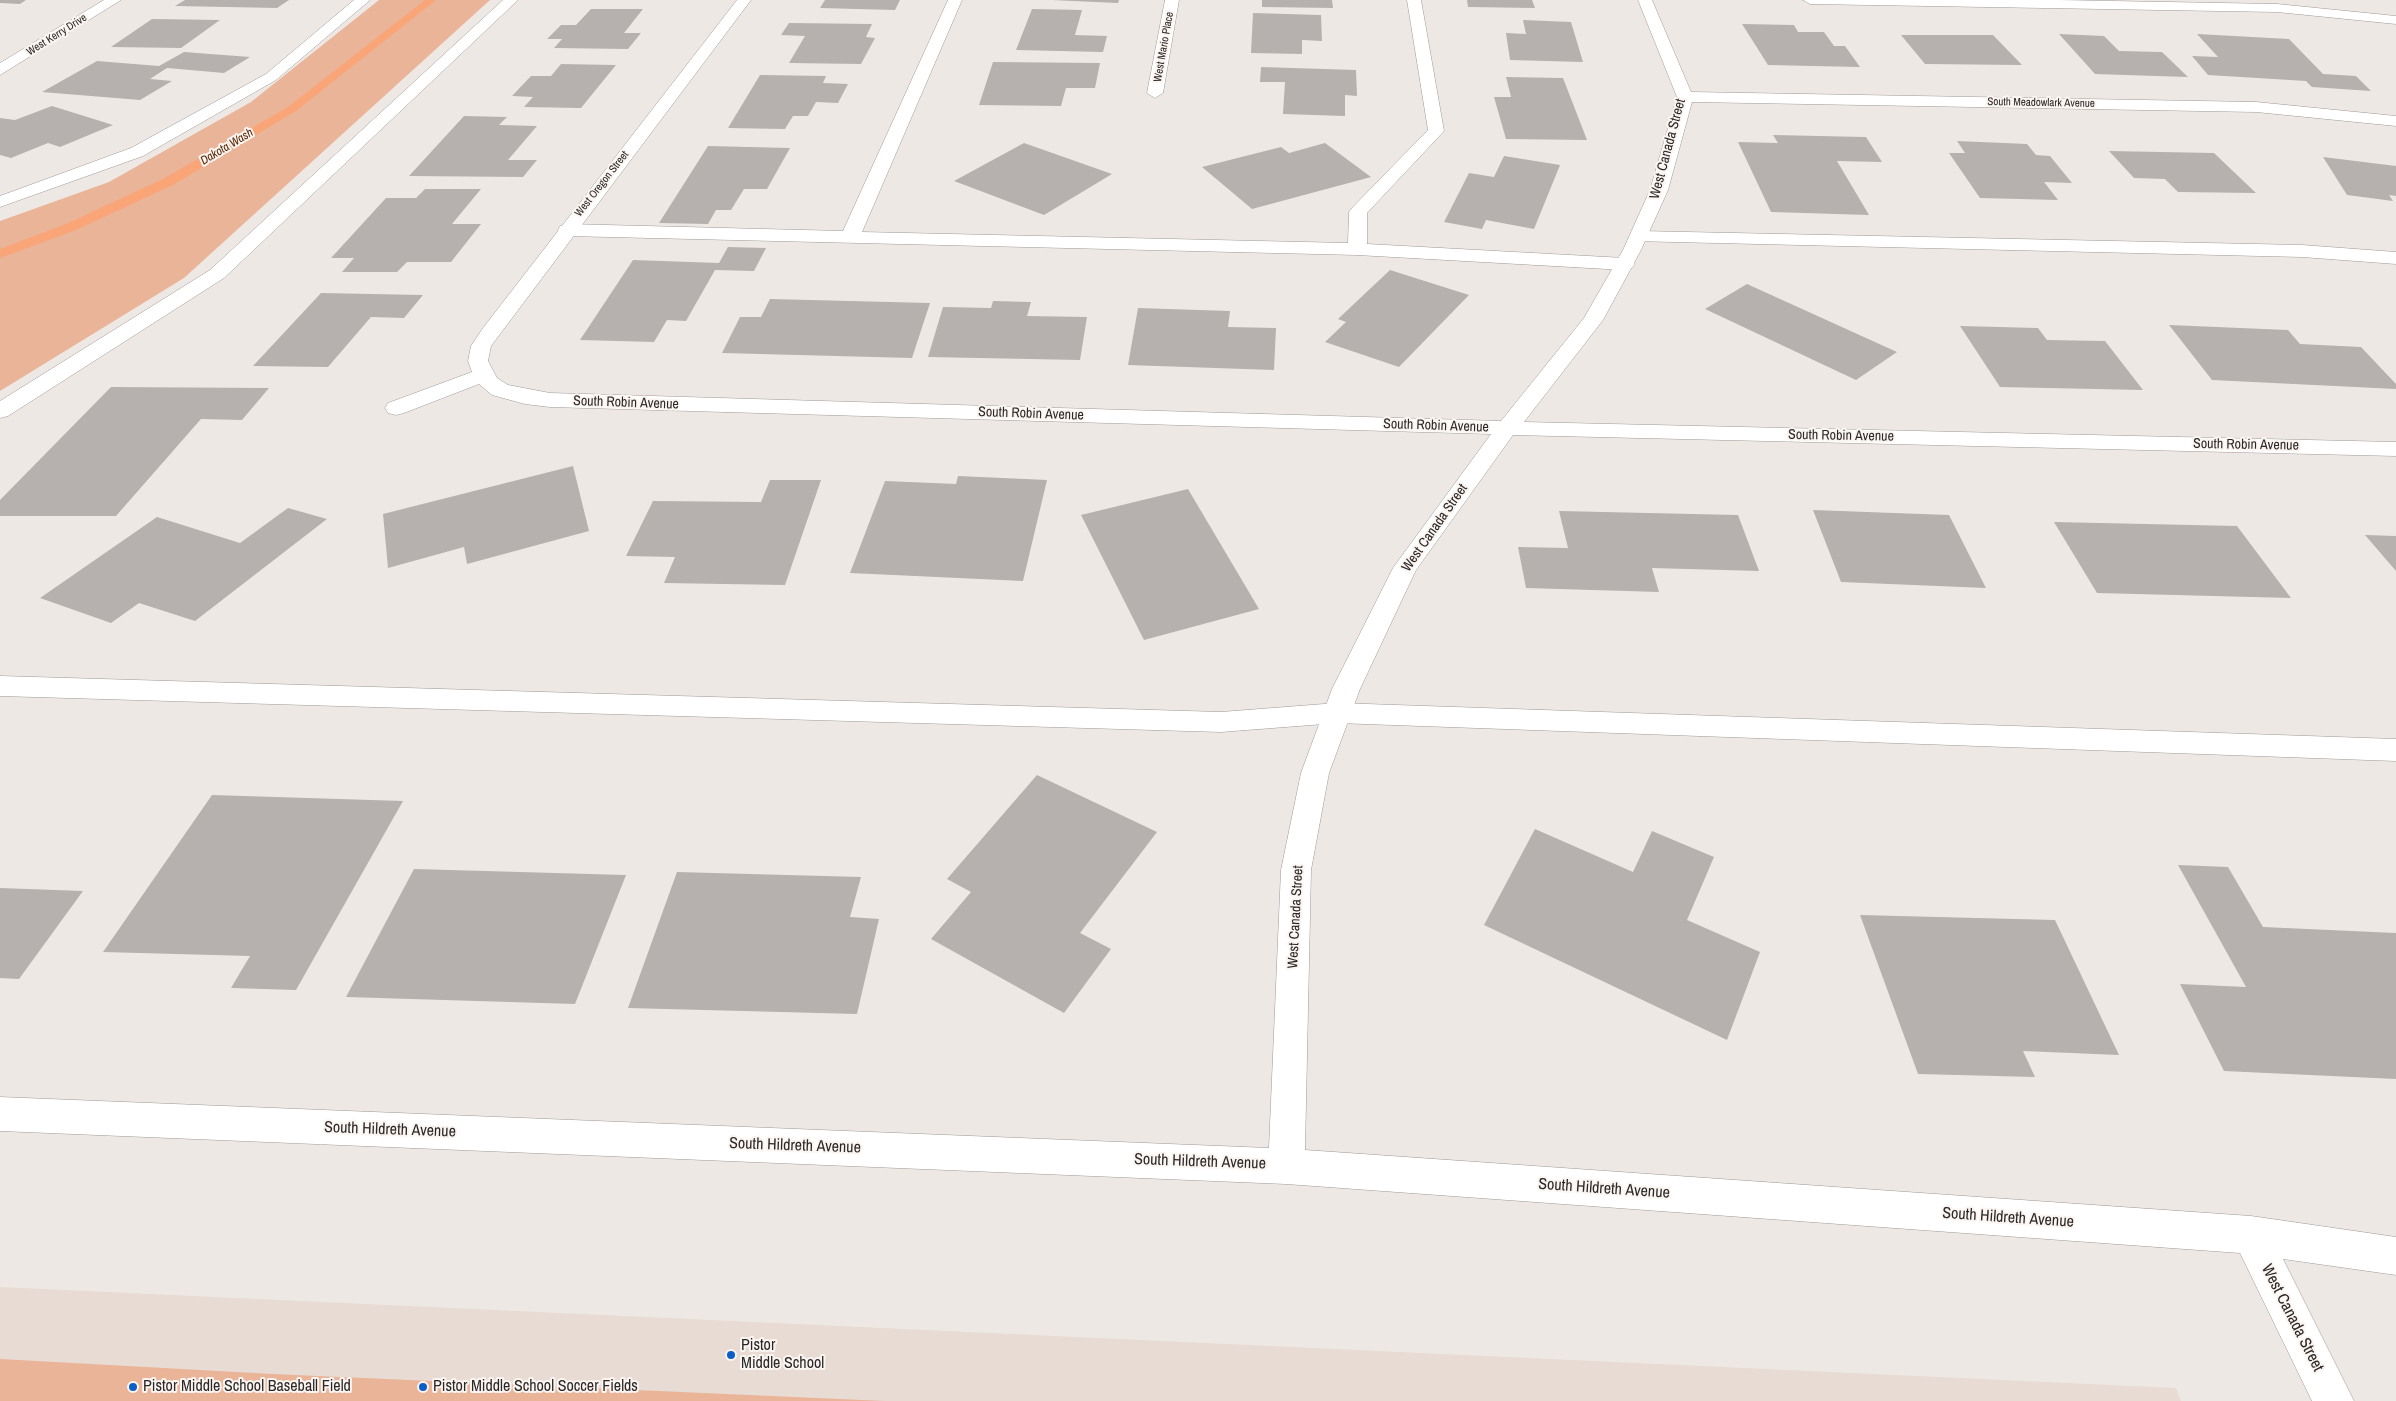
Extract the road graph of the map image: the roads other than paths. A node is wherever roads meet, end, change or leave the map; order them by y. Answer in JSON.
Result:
{"nodes":[{"id":1,"x":114,"y":0,"type":"edge"},
{"id":2,"x":363,"y":0,"type":"edge"},
{"id":3,"x":510,"y":0,"type":"edge"},
{"id":4,"x":744,"y":0,"type":"edge"},
{"id":5,"x":955,"y":0,"type":"edge"},
{"id":6,"x":1172,"y":0,"type":"edge"},
{"id":7,"x":1414,"y":0,"type":"edge"},
{"id":8,"x":1645,"y":0,"type":"edge"},
{"id":9,"x":1810,"y":0,"type":"edge"},
{"id":10,"x":2396,"y":20,"type":"edge"},
{"id":11,"x":0,"y":70,"type":"edge"},
{"id":12,"x":1155,"y":93,"type":"dead end"},
{"id":13,"x":1685,"y":97,"type":"junction"},
{"id":14,"x":2396,"y":121,"type":"edge"},
{"id":15,"x":0,"y":202,"type":"edge"},
{"id":16,"x":568,"y":230,"type":"junction"},
{"id":17,"x":850,"y":237,"type":"junction"},
{"id":18,"x":1638,"y":237,"type":"junction"},
{"id":19,"x":1357,"y":249,"type":"junction"},
{"id":20,"x":2396,"y":258,"type":"edge"},
{"id":21,"x":1624,"y":264,"type":"junction"},
{"id":22,"x":483,"y":375,"type":"junction"},
{"id":23,"x":396,"y":408,"type":"dead end"},
{"id":24,"x":0,"y":411,"type":"edge"},
{"id":25,"x":1507,"y":428,"type":"junction"},
{"id":26,"x":2396,"y":449,"type":"edge"},
{"id":27,"x":0,"y":686,"type":"edge"},
{"id":28,"x":1337,"y":713,"type":"junction"},
{"id":29,"x":2396,"y":750,"type":"edge"},
{"id":30,"x":0,"y":1114,"type":"edge"},
{"id":31,"x":1286,"y":1166,"type":"junction"},
{"id":32,"x":2251,"y":1235,"type":"junction"},
{"id":33,"x":2396,"y":1256,"type":"edge"},
{"id":34,"x":2334,"y":1401,"type":"edge"}],
"edges":[{"from":1,"to":11,"type":"street","name":"West Kerry Drive"},
{"from":2,"to":15,"type":"street"},
{"from":3,"to":24,"type":"street"},
{"from":4,"to":16,"type":"street","name":"West Oregon Street"},
{"from":5,"to":17,"type":"street"},
{"from":6,"to":12,"type":"street","name":"West Mario Place"},
{"from":7,"to":19,"type":"street"},
{"from":8,"to":13,"type":"street","name":"West Canada Street"},
{"from":9,"to":10,"type":"street"},
{"from":13,"to":14,"type":"street","name":"South Meadowlark Avenue"},
{"from":13,"to":18,"type":"street","name":"West Canada Street"},
{"from":16,"to":17,"type":"street"},
{"from":16,"to":22,"type":"street","name":"West Oregon Street"},
{"from":17,"to":19,"type":"street"},
{"from":18,"to":20,"type":"street"},
{"from":18,"to":21,"type":"street","name":"West Canada Street"},
{"from":19,"to":21,"type":"street"},
{"from":21,"to":25,"type":"street","name":"West Canada Street"},
{"from":22,"to":23,"type":"street"},
{"from":22,"to":25,"type":"street","name":"South Robin Avenue"},
{"from":25,"to":26,"type":"street","name":"South Robin Avenue"},
{"from":25,"to":28,"type":"street","name":"West Canada Street"},
{"from":27,"to":28,"type":"street"},
{"from":28,"to":29,"type":"street"},
{"from":28,"to":31,"type":"street","name":"West Canada Street"},
{"from":30,"to":31,"type":"street","name":"South Hildreth Avenue"},
{"from":31,"to":32,"type":"street","name":"South Hildreth Avenue"},
{"from":32,"to":33,"type":"street","name":"South Hildreth Avenue"},
{"from":32,"to":34,"type":"street","name":"West Canada Street"}]}
